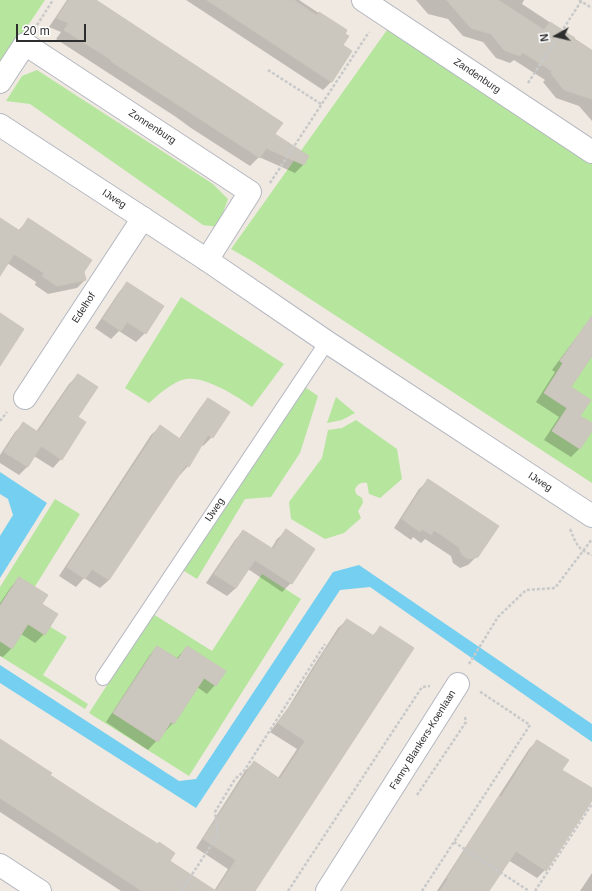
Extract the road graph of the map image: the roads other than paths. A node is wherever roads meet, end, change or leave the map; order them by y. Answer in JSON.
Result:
{"nodes":[{"id":1,"x":363,"y":0,"type":"edge"},
{"id":2,"x":0,"y":82,"type":"edge"},
{"id":3,"x":0,"y":125,"type":"edge"},
{"id":4,"x":592,"y":152,"type":"edge"},
{"id":5,"x":143,"y":218,"type":"junction"},
{"id":6,"x":207,"y":260,"type":"junction"},
{"id":7,"x":327,"y":342,"type":"junction"},
{"id":8,"x":26,"y":398,"type":"dead end"},
{"id":9,"x":592,"y":516,"type":"edge"},
{"id":10,"x":103,"y":678,"type":"dead end"},
{"id":11,"x":466,"y":680,"type":"road end"},
{"id":12,"x":0,"y":865,"type":"edge"},
{"id":13,"x":40,"y":891,"type":"edge"},
{"id":14,"x":327,"y":891,"type":"edge"}],
"edges":[{"from":1,"to":4,"type":"street","name":"Zandenburg"},
{"from":2,"to":6,"type":"street","name":"Zonnenburg"},
{"from":3,"to":5,"type":"street","name":"IJweg"},
{"from":5,"to":6,"type":"street","name":"IJweg"},
{"from":5,"to":8,"type":"street","name":"Edelhof"},
{"from":6,"to":7,"type":"street","name":"IJweg"},
{"from":7,"to":9,"type":"street","name":"IJweg"},
{"from":7,"to":10,"type":"lane","name":"IJweg"},
{"from":11,"to":14,"type":"street","name":"Fanny Blankers-Koenlaan"},
{"from":12,"to":13,"type":"street"}]}
